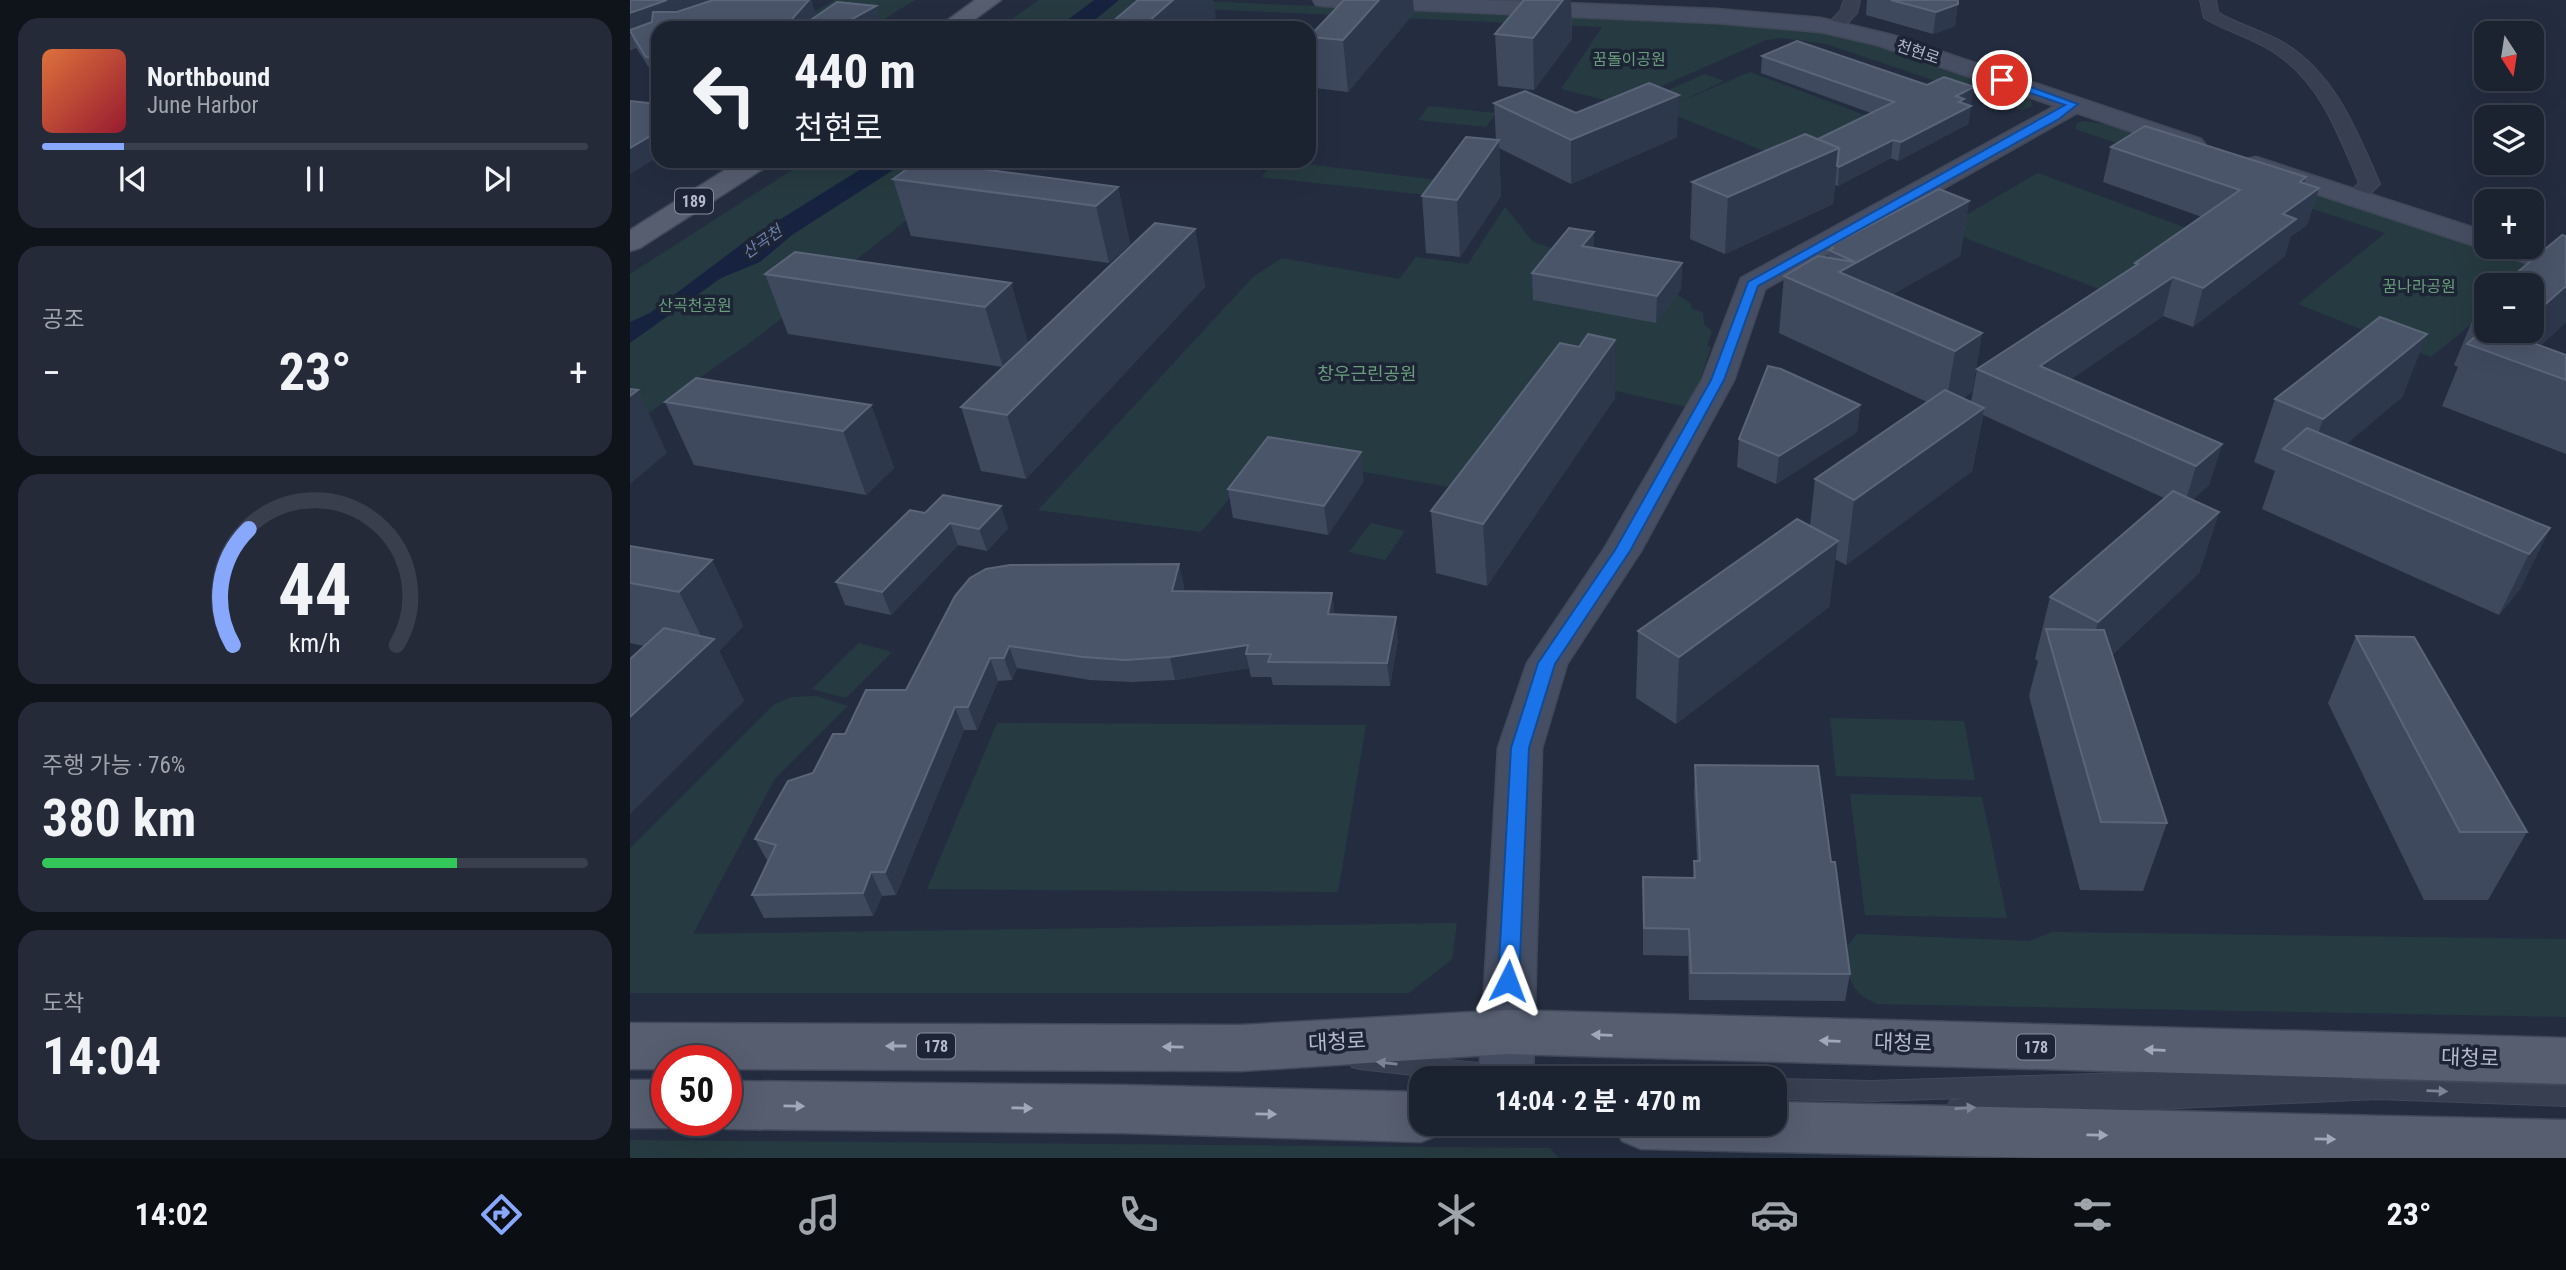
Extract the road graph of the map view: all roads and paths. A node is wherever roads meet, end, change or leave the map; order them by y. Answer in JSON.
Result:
{"nodes":[{"id":1,"x":990,"y":0,"type":"edge"},
{"id":2,"x":1324,"y":0,"type":"edge"},
{"id":3,"x":1852,"y":0,"type":"edge"},
{"id":4,"x":2208,"y":0,"type":"edge"},
{"id":5,"x":1537,"y":4,"type":"edge"},
{"id":6,"x":958,"y":21,"type":"edge"},
{"id":7,"x":1835,"y":27,"type":"junction"},
{"id":8,"x":651,"y":34,"type":"edge"},
{"id":9,"x":630,"y":44,"type":"edge"},
{"id":10,"x":2073,"y":104,"type":"junction"},
{"id":11,"x":708,"y":168,"type":"edge"},
{"id":12,"x":746,"y":168,"type":"edge"},
{"id":13,"x":2354,"y":199,"type":"junction"},
{"id":14,"x":630,"y":216,"type":"edge"},
{"id":15,"x":2474,"y":237,"type":"edge"},
{"id":16,"x":630,"y":242,"type":"edge"},
{"id":17,"x":2541,"y":259,"type":"edge"},
{"id":18,"x":2566,"y":267,"type":"edge"},
{"id":19,"x":630,"y":1046,"type":"edge"},
{"id":20,"x":2566,"y":1061,"type":"edge"},
{"id":21,"x":1512,"y":1066,"type":"edge"},
{"id":22,"x":2566,"y":1068,"type":"edge"},
{"id":23,"x":1787,"y":1089,"type":"edge"},
{"id":24,"x":2566,"y":1096,"type":"edge"},
{"id":25,"x":630,"y":1104,"type":"edge"},
{"id":26,"x":651,"y":1104,"type":"edge"},
{"id":27,"x":742,"y":1105,"type":"edge"},
{"id":28,"x":1409,"y":1116,"type":"edge"},
{"id":29,"x":1787,"y":1121,"type":"edge"},
{"id":30,"x":1787,"y":1126,"type":"edge"},
{"id":31,"x":2566,"y":1144,"type":"edge"}],
"edges":[{"from":1,"to":6,"type":"main road"},
{"from":2,"to":5,"type":"main road","name":"천현로"},
{"from":3,"to":7,"type":"street"},
{"from":4,"to":13,"type":"street"},
{"from":5,"to":7,"type":"main road","name":"천현로"},
{"from":7,"to":10,"type":"main road","name":"천현로"},
{"from":8,"to":9,"type":"street"},
{"from":10,"to":13,"type":"main road","name":"천현로"},
{"from":10,"to":21,"type":"main road"},
{"from":11,"to":14,"type":"main road","number":"189"},
{"from":12,"to":16,"type":"main road","number":"189"},
{"from":13,"to":15,"type":"main road","name":"천현로"},
{"from":17,"to":18,"type":"main road"},
{"from":21,"to":19,"type":"main road","name":"대청로","number":"178","one_way":true},
{"from":20,"to":21,"type":"main road","name":"대청로","number":"178","one_way":true},
{"from":22,"to":23,"type":"lane","name":"대청로"},
{"from":29,"to":24,"type":"lane","name":"대청로","one_way":true},
{"from":25,"to":26,"type":"main road"},
{"from":27,"to":28,"type":"main road","one_way":true},
{"from":30,"to":31,"type":"main road","one_way":true}]}
